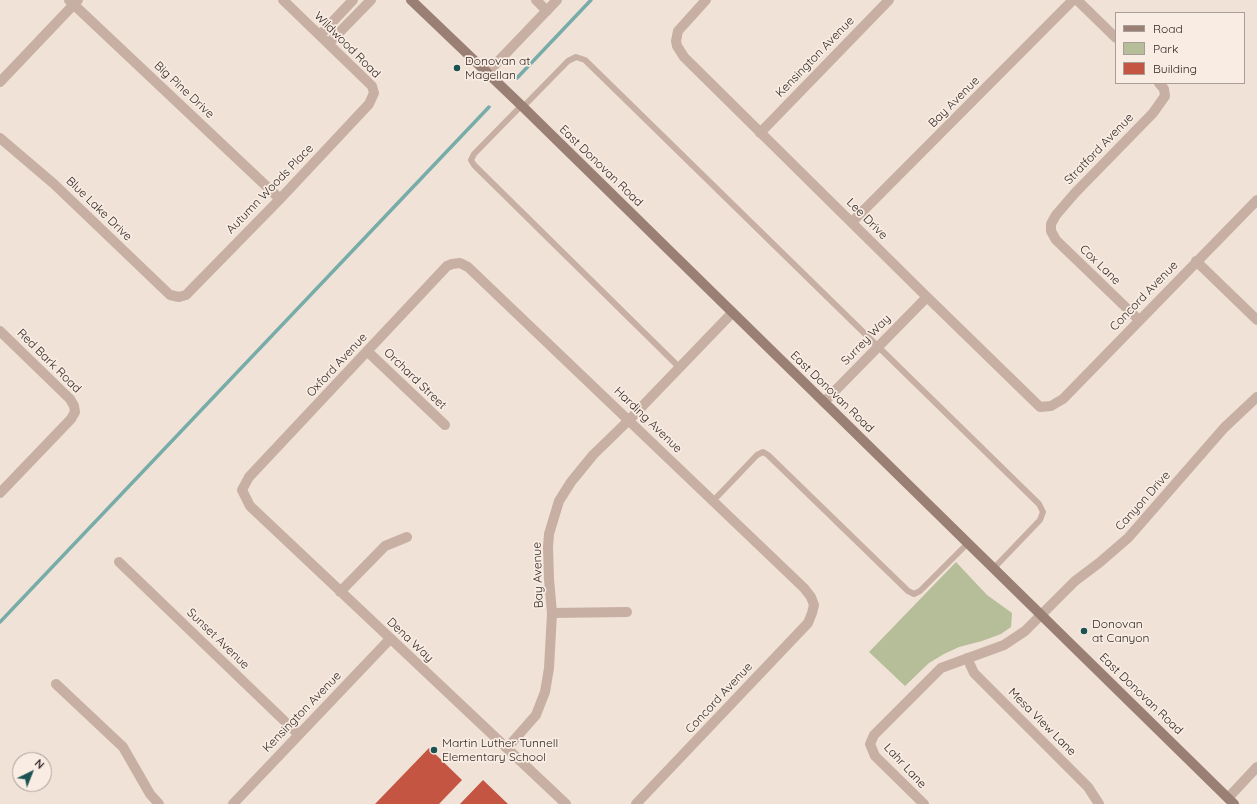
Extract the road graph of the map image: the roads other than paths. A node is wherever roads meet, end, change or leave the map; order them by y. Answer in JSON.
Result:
{"nodes":[{"id":1,"x":283,"y":0,"type":"edge"},
{"id":2,"x":353,"y":0,"type":"edge"},
{"id":3,"x":371,"y":0,"type":"edge"},
{"id":4,"x":411,"y":0,"type":"edge"},
{"id":5,"x":536,"y":0,"type":"edge"},
{"id":6,"x":557,"y":0,"type":"edge"},
{"id":7,"x":706,"y":0,"type":"edge"},
{"id":8,"x":889,"y":0,"type":"edge"},
{"id":9,"x":1073,"y":0,"type":"edge"},
{"id":10,"x":1077,"y":0,"type":"edge"},
{"id":11,"x":74,"y":1,"type":"edge"},
{"id":12,"x":547,"y":11,"type":"junction"},
{"id":13,"x":320,"y":35,"type":"junction"},
{"id":14,"x":1115,"y":37,"type":"edge"},
{"id":15,"x":329,"y":43,"type":"junction"},
{"id":16,"x":487,"y":73,"type":"junction"},
{"id":17,"x":0,"y":82,"type":"edge"},
{"id":18,"x":1160,"y":84,"type":"edge"},
{"id":19,"x":374,"y":93,"type":"joint"},
{"id":20,"x":522,"y":107,"type":"junction"},
{"id":21,"x":760,"y":133,"type":"junction"},
{"id":22,"x":0,"y":138,"type":"edge"},
{"id":23,"x":280,"y":199,"type":"junction"},
{"id":24,"x":1257,"y":200,"type":"edge"},
{"id":25,"x":852,"y":222,"type":"junction"},
{"id":26,"x":1051,"y":224,"type":"joint"},
{"id":27,"x":1196,"y":261,"type":"junction"},
{"id":28,"x":456,"y":263,"type":"joint"},
{"id":29,"x":179,"y":297,"type":"joint"},
{"id":30,"x":927,"y":297,"type":"junction"},
{"id":31,"x":732,"y":313,"type":"junction"},
{"id":32,"x":1139,"y":320,"type":"junction"},
{"id":33,"x":1257,"y":320,"type":"edge"},
{"id":34,"x":0,"y":331,"type":"edge"},
{"id":35,"x":878,"y":347,"type":"junction"},
{"id":36,"x":367,"y":351,"type":"junction"},
{"id":37,"x":680,"y":368,"type":"junction"},
{"id":38,"x":1257,"y":397,"type":"edge"},
{"id":39,"x":824,"y":402,"type":"junction"},
{"id":40,"x":1048,"y":407,"type":"joint"},
{"id":41,"x":629,"y":420,"type":"junction"},
{"id":42,"x":445,"y":425,"type":"dead end"},
{"id":43,"x":242,"y":490,"type":"joint"},
{"id":44,"x":0,"y":493,"type":"edge"},
{"id":45,"x":713,"y":501,"type":"junction"},
{"id":46,"x":407,"y":537,"type":"dead end"},
{"id":47,"x":968,"y":543,"type":"junction"},
{"id":48,"x":119,"y":562,"type":"dead end"},
{"id":49,"x":994,"y":568,"type":"junction"},
{"id":50,"x":340,"y":592,"type":"junction"},
{"id":51,"x":814,"y":605,"type":"joint"},
{"id":52,"x":627,"y":612,"type":"dead end"},
{"id":53,"x":552,"y":613,"type":"junction"},
{"id":54,"x":1041,"y":614,"type":"junction"},
{"id":55,"x":390,"y":639,"type":"junction"},
{"id":56,"x":967,"y":658,"type":"junction"},
{"id":57,"x":56,"y":684,"type":"dead end"},
{"id":58,"x":298,"y":734,"type":"junction"},
{"id":59,"x":870,"y":744,"type":"joint"},
{"id":60,"x":508,"y":748,"type":"junction"},
{"id":61,"x":1257,"y":767,"type":"edge"},
{"id":62,"x":1231,"y":801,"type":"edge"},
{"id":63,"x":1095,"y":802,"type":"edge"},
{"id":64,"x":159,"y":804,"type":"edge"},
{"id":65,"x":233,"y":804,"type":"edge"},
{"id":66,"x":566,"y":804,"type":"edge"},
{"id":67,"x":636,"y":804,"type":"edge"},
{"id":68,"x":924,"y":804,"type":"edge"}],
"edges":[{"from":1,"to":13,"type":"street","name":"Wildwood Road"},
{"from":2,"to":13,"type":"street"},
{"from":3,"to":15,"type":"street"},
{"from":4,"to":16,"type":"street","name":"East Donovan Road"},
{"from":5,"to":12,"type":"street"},
{"from":6,"to":12,"type":"street"},
{"from":7,"to":21,"type":"street","name":"Lee Drive"},
{"from":8,"to":21,"type":"street","name":"Kensington Avenue"},
{"from":9,"to":25,"type":"street","name":"Bay Avenue"},
{"from":10,"to":14,"type":"street"},
{"from":11,"to":17,"type":"street"},
{"from":11,"to":23,"type":"street","name":"Big Pine Drive"},
{"from":12,"to":16,"type":"street"},
{"from":13,"to":15,"type":"street","name":"Wildwood Road"},
{"from":15,"to":19,"type":"street","name":"Wildwood Road"},
{"from":16,"to":20,"type":"street","name":"East Donovan Road"},
{"from":18,"to":26,"type":"street","name":"Stratford Avenue"},
{"from":19,"to":23,"type":"street","name":"Autumn Woods Place"},
{"from":20,"to":31,"type":"street","name":"East Donovan Road"},
{"from":20,"to":35,"type":"lane"},
{"from":20,"to":37,"type":"lane"},
{"from":21,"to":25,"type":"street","name":"Lee Drive"},
{"from":22,"to":29,"type":"street","name":"Blue Lake Drive"},
{"from":23,"to":29,"type":"street","name":"Autumn Woods Place"},
{"from":24,"to":27,"type":"street","name":"Concord Avenue"},
{"from":25,"to":30,"type":"street","name":"Lee Drive"},
{"from":26,"to":32,"type":"street","name":"Cox Lane"},
{"from":27,"to":32,"type":"street","name":"Concord Avenue"},
{"from":27,"to":33,"type":"street"},
{"from":28,"to":36,"type":"street","name":"Oxford Avenue"},
{"from":28,"to":41,"type":"street","name":"Harding Avenue"},
{"from":30,"to":35,"type":"street","name":"Surrey Way"},
{"from":30,"to":40,"type":"street","name":"Lee Drive"},
{"from":31,"to":37,"type":"street","name":"Bay Avenue"},
{"from":31,"to":39,"type":"street","name":"East Donovan Road"},
{"from":32,"to":40,"type":"street","name":"Concord Avenue"},
{"from":34,"to":44,"type":"street","name":"Red Bark Road"},
{"from":35,"to":39,"type":"street","name":"Surrey Way"},
{"from":35,"to":49,"type":"lane"},
{"from":36,"to":42,"type":"street","name":"Orchard Street"},
{"from":36,"to":43,"type":"street","name":"Oxford Avenue"},
{"from":37,"to":41,"type":"street","name":"Bay Avenue"},
{"from":38,"to":54,"type":"street","name":"Canyon Drive"},
{"from":39,"to":47,"type":"street","name":"East Donovan Road"},
{"from":41,"to":45,"type":"street","name":"Harding Avenue"},
{"from":41,"to":53,"type":"street","name":"Bay Avenue"},
{"from":43,"to":50,"type":"street","name":"Dena Way"},
{"from":45,"to":47,"type":"lane"},
{"from":45,"to":51,"type":"street","name":"Harding Avenue"},
{"from":46,"to":50,"type":"street"},
{"from":47,"to":49,"type":"street","name":"East Donovan Road"},
{"from":48,"to":58,"type":"street","name":"Sunset Avenue"},
{"from":49,"to":54,"type":"street","name":"East Donovan Road"},
{"from":50,"to":55,"type":"street","name":"Dena Way"},
{"from":51,"to":67,"type":"street","name":"Concord Avenue"},
{"from":52,"to":53,"type":"street"},
{"from":53,"to":60,"type":"street","name":"Bay Avenue"},
{"from":54,"to":56,"type":"street","name":"Canyon Drive"},
{"from":54,"to":62,"type":"street","name":"East Donovan Road"},
{"from":55,"to":58,"type":"street","name":"Kensington Avenue"},
{"from":55,"to":60,"type":"street","name":"Dena Way"},
{"from":56,"to":59,"type":"street","name":"Canyon Drive"},
{"from":56,"to":63,"type":"street","name":"Mesa View Lane"},
{"from":57,"to":64,"type":"street"},
{"from":58,"to":65,"type":"street","name":"Kensington Avenue"},
{"from":59,"to":68,"type":"street","name":"Lahr Lane"},
{"from":60,"to":66,"type":"street","name":"Dena Way"},
{"from":61,"to":62,"type":"street"}]}
